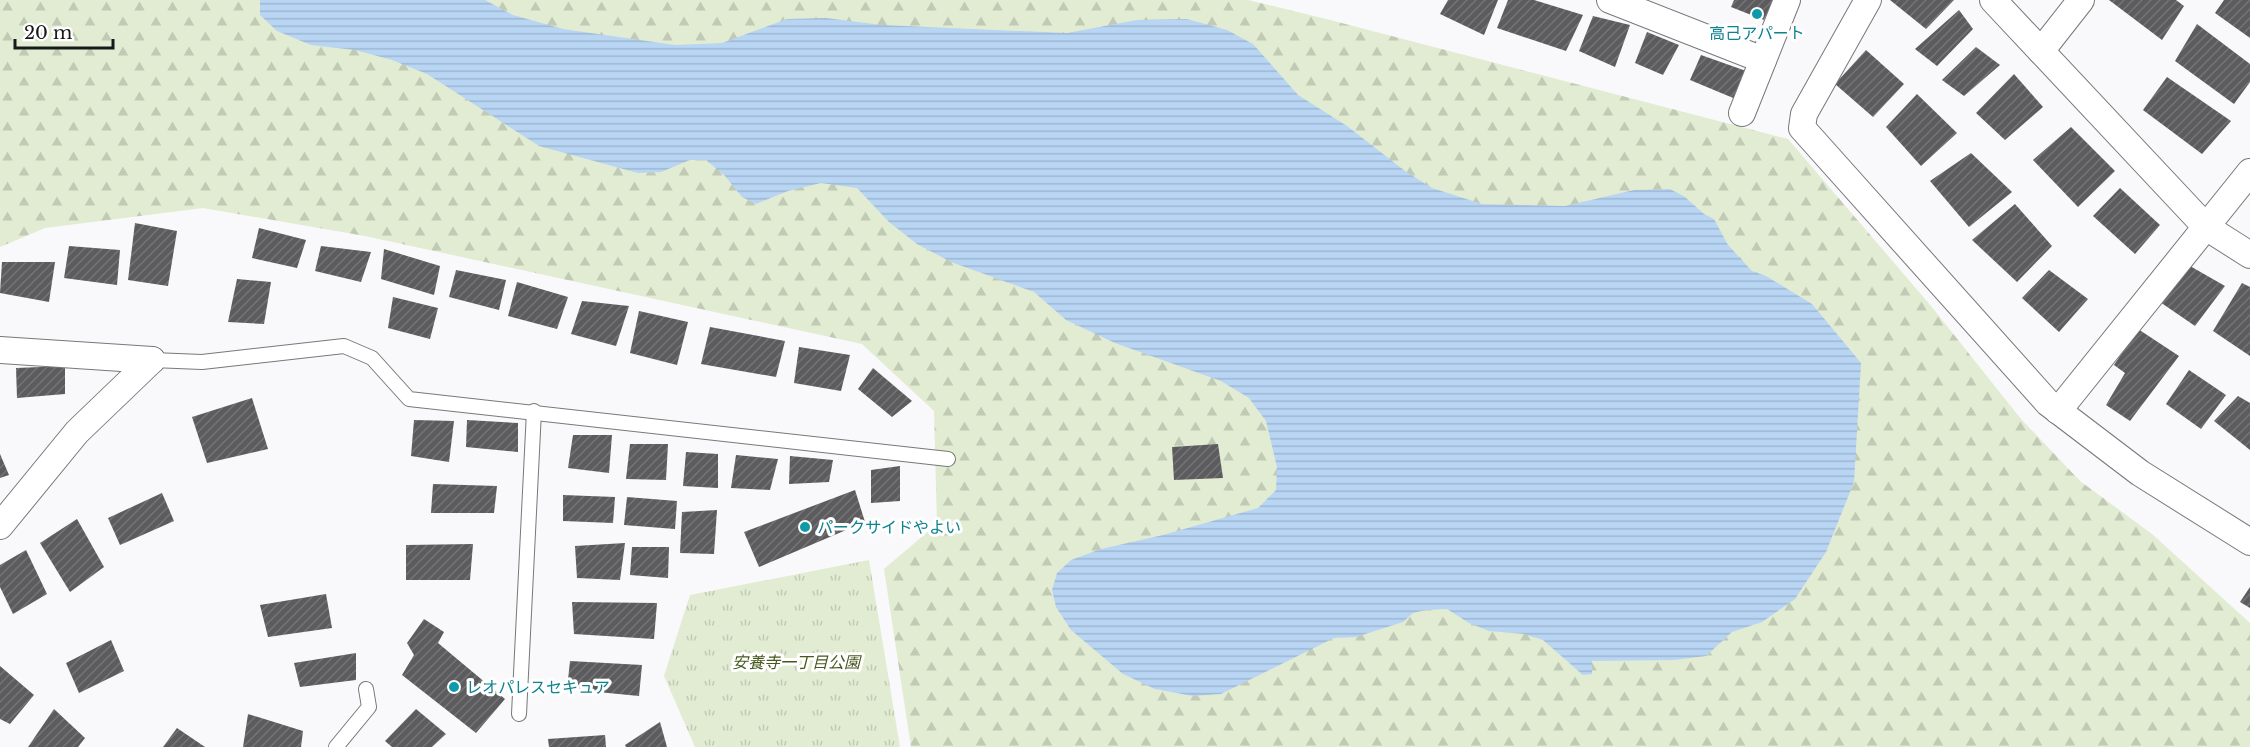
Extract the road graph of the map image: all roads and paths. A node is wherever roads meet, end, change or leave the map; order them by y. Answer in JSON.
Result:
{"nodes":[{"id":1,"x":1610,"y":0,"type":"edge"},
{"id":2,"x":1787,"y":0,"type":"edge"},
{"id":3,"x":1868,"y":0,"type":"edge"},
{"id":4,"x":1993,"y":0,"type":"edge"},
{"id":5,"x":2081,"y":0,"type":"edge"},
{"id":6,"x":2041,"y":51,"type":"junction"},
{"id":7,"x":1763,"y":60,"type":"junction"},
{"id":8,"x":1742,"y":112,"type":"dead end"},
{"id":9,"x":2250,"y":172,"type":"edge"},
{"id":10,"x":2206,"y":227,"type":"junction"},
{"id":11,"x":2250,"y":255,"type":"edge"},
{"id":12,"x":0,"y":350,"type":"edge"},
{"id":13,"x":152,"y":360,"type":"junction"},
{"id":14,"x":534,"y":411,"type":"junction"},
{"id":15,"x":2058,"y":411,"type":"junction"},
{"id":16,"x":948,"y":459,"type":"dead end"},
{"id":17,"x":0,"y":526,"type":"edge"},
{"id":18,"x":2250,"y":543,"type":"edge"},
{"id":19,"x":366,"y":689,"type":"dead end"},
{"id":20,"x":519,"y":714,"type":"dead end"},
{"id":21,"x":336,"y":747,"type":"edge"}],
"edges":[{"from":1,"to":7,"type":"street"},
{"from":2,"to":7,"type":"street"},
{"from":3,"to":15,"type":"street"},
{"from":4,"to":6,"type":"street"},
{"from":5,"to":6,"type":"street"},
{"from":6,"to":10,"type":"street"},
{"from":7,"to":8,"type":"street"},
{"from":9,"to":10,"type":"street"},
{"from":10,"to":11,"type":"street"},
{"from":10,"to":15,"type":"street"},
{"from":12,"to":13,"type":"street"},
{"from":13,"to":14,"type":"lane"},
{"from":13,"to":17,"type":"street"},
{"from":14,"to":16,"type":"lane"},
{"from":14,"to":20,"type":"lane"},
{"from":15,"to":18,"type":"street"},
{"from":19,"to":21,"type":"lane"}]}
